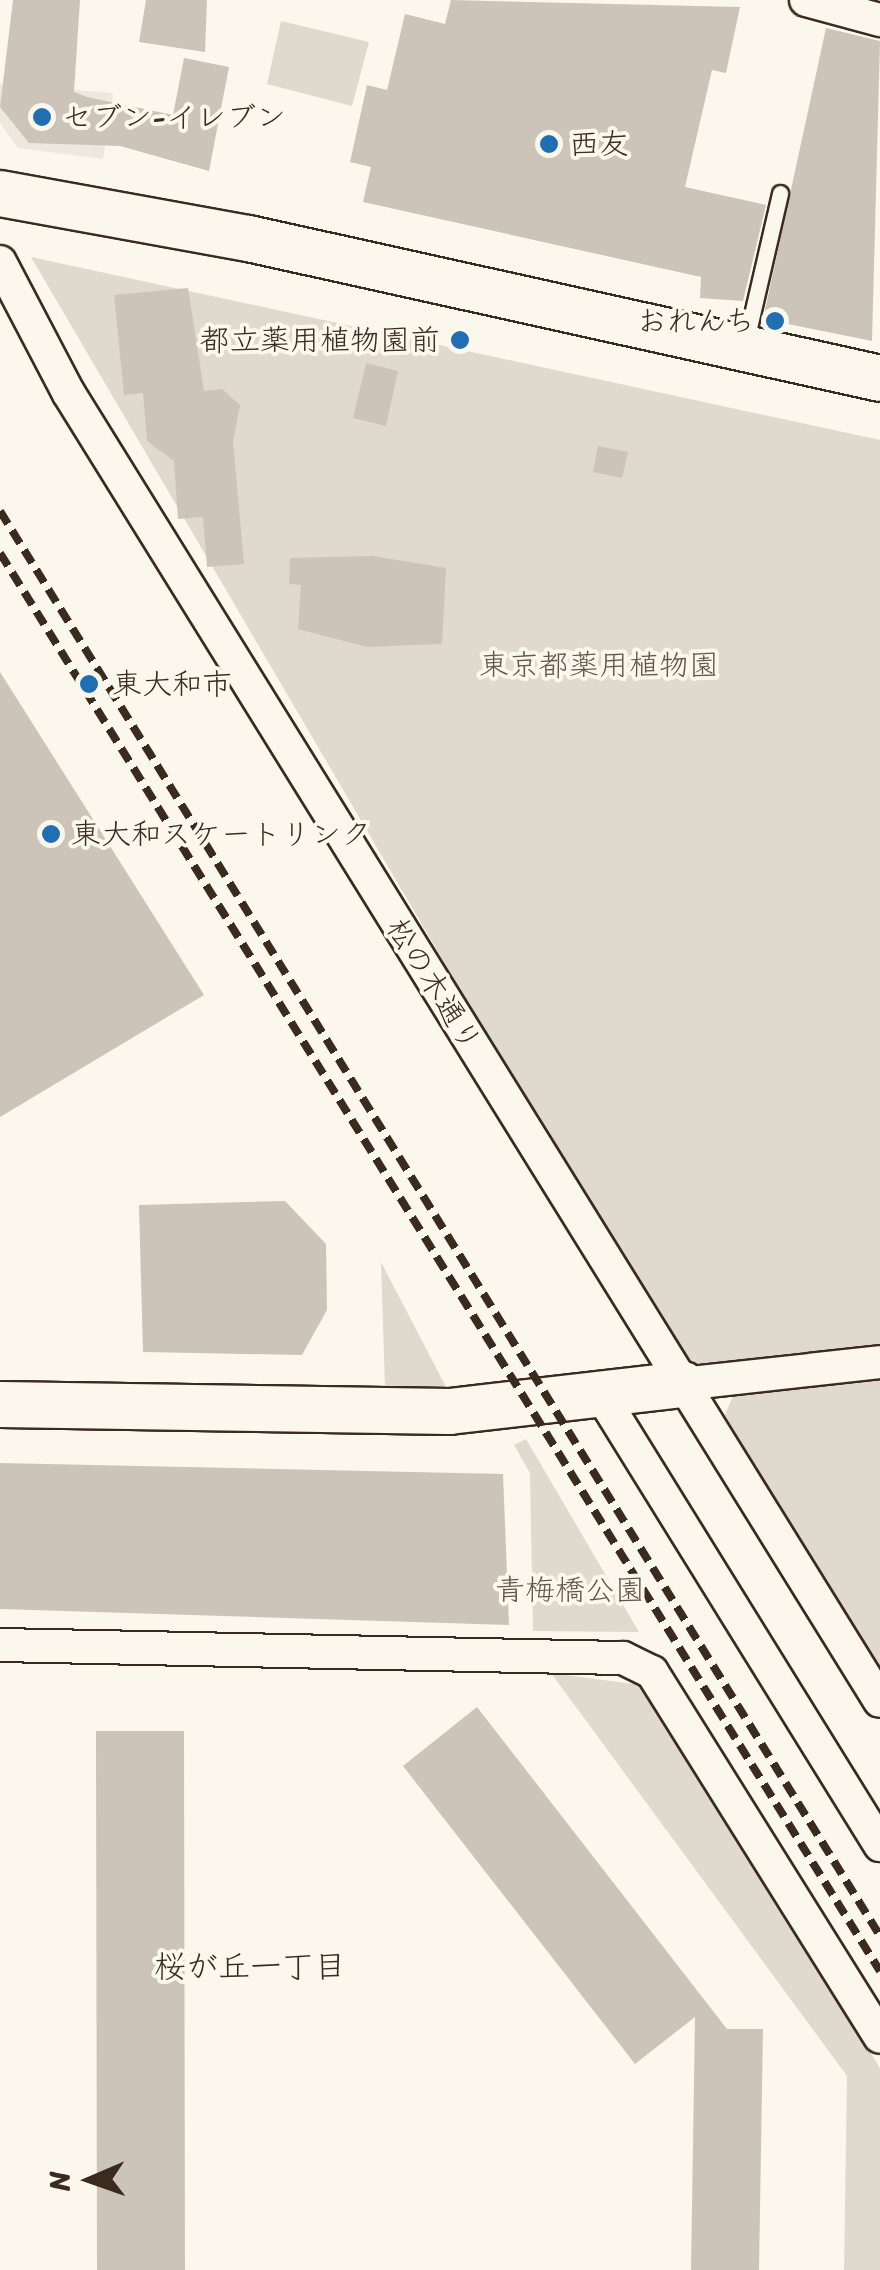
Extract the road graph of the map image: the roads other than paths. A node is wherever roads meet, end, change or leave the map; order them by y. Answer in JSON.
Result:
{"nodes":[{"id":1,"x":806,"y":0,"type":"edge"},
{"id":2,"x":880,"y":20,"type":"edge"},
{"id":3,"x":780,"y":193,"type":"dead end"},
{"id":4,"x":0,"y":194,"type":"edge"},
{"id":5,"x":0,"y":262,"type":"edge"},
{"id":6,"x":744,"y":349,"type":"junction"},
{"id":7,"x":880,"y":378,"type":"edge"},
{"id":8,"x":880,"y":1362,"type":"edge"},
{"id":9,"x":682,"y":1384,"type":"junction"},
{"id":10,"x":600,"y":1393,"type":"junction"},
{"id":11,"x":0,"y":1404,"type":"edge"},
{"id":12,"x":0,"y":1646,"type":"edge"},
{"id":13,"x":880,"y":1702,"type":"edge"},
{"id":14,"x":880,"y":1845,"type":"edge"},
{"id":15,"x":880,"y":2038,"type":"edge"}],
"edges":[{"from":1,"to":2,"type":"street"},
{"from":3,"to":6,"type":"lane"},
{"from":4,"to":6,"type":"main road"},
{"from":5,"to":9,"type":"street","name":"松の木通り"},
{"from":6,"to":7,"type":"main road"},
{"from":8,"to":9,"type":"street"},
{"from":9,"to":10,"type":"main road"},
{"from":9,"to":13,"type":"street","name":"松の木通り"},
{"from":10,"to":11,"type":"main road"},
{"from":10,"to":14,"type":"street"},
{"from":12,"to":15,"type":"street"}]}
